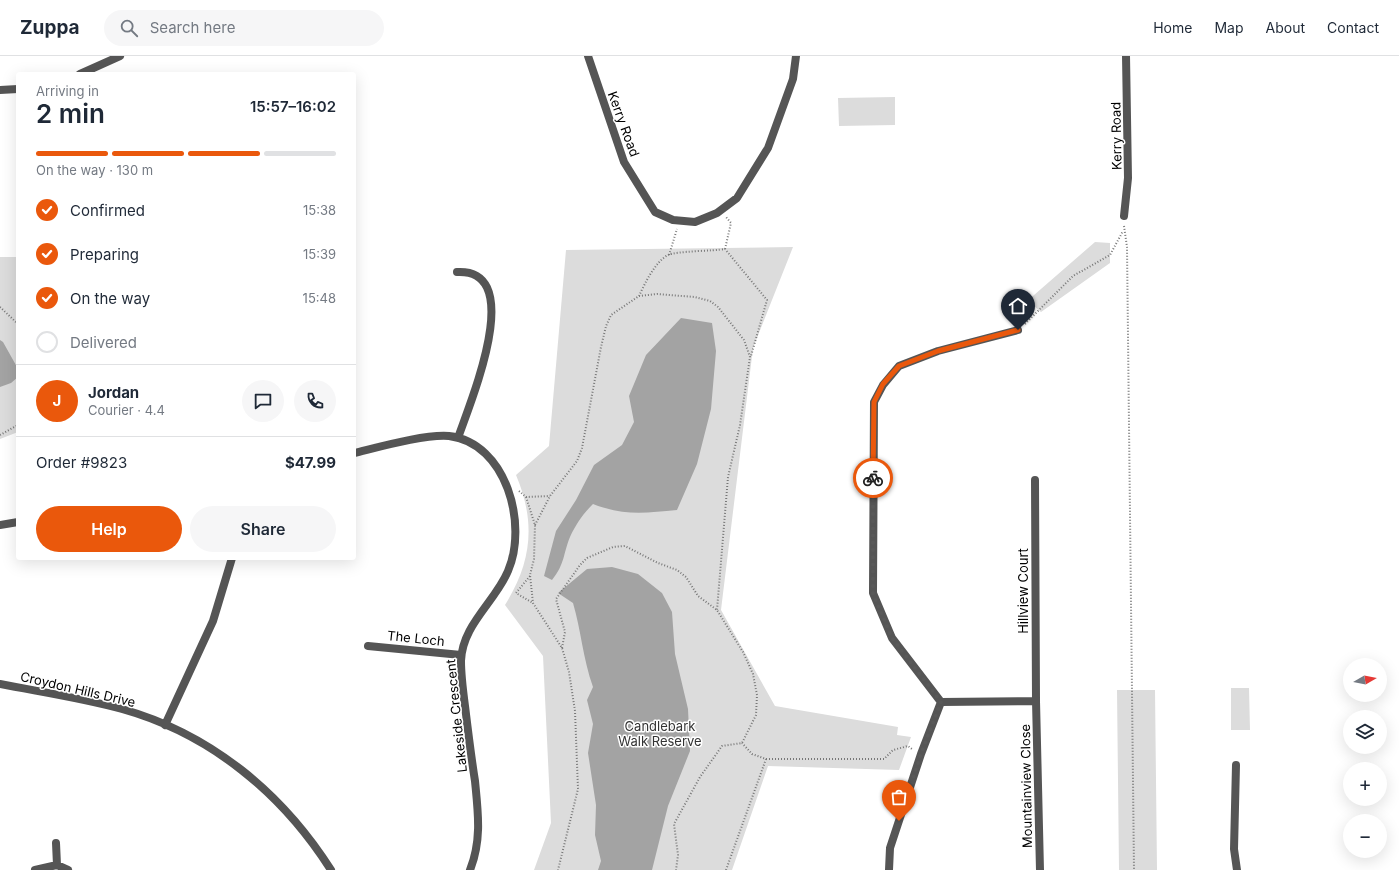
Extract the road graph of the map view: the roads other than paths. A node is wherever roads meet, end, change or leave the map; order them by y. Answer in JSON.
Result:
{"nodes":[{"id":1,"x":120,"y":56,"type":"edge"},
{"id":2,"x":588,"y":56,"type":"edge"},
{"id":3,"x":796,"y":56,"type":"edge"},
{"id":4,"x":1126,"y":56,"type":"edge"},
{"id":5,"x":84,"y":72,"type":"edge"},
{"id":6,"x":16,"y":89,"type":"edge"},
{"id":7,"x":0,"y":90,"type":"edge"},
{"id":8,"x":1124,"y":216,"type":"road end"},
{"id":9,"x":458,"y":272,"type":"dead end"},
{"id":10,"x":1018,"y":330,"type":"road end"},
{"id":11,"x":458,"y":438,"type":"junction"},
{"id":12,"x":356,"y":453,"type":"edge"},
{"id":13,"x":1034,"y":480,"type":"dead end"},
{"id":14,"x":16,"y":522,"type":"edge"},
{"id":15,"x":0,"y":525,"type":"edge"},
{"id":16,"x":231,"y":560,"type":"edge"},
{"id":17,"x":368,"y":646,"type":"dead end"},
{"id":18,"x":461,"y":655,"type":"junction"},
{"id":19,"x":0,"y":684,"type":"edge"},
{"id":20,"x":1036,"y":701,"type":"junction"},
{"id":21,"x":941,"y":702,"type":"junction"},
{"id":22,"x":165,"y":725,"type":"junction"},
{"id":23,"x":1236,"y":765,"type":"dead end"},
{"id":24,"x":56,"y":843,"type":"dead end"},
{"id":25,"x":57,"y":865,"type":"junction"},
{"id":26,"x":36,"y":870,"type":"edge"},
{"id":27,"x":68,"y":870,"type":"edge"},
{"id":28,"x":331,"y":870,"type":"edge"},
{"id":29,"x":470,"y":870,"type":"edge"},
{"id":30,"x":889,"y":870,"type":"edge"},
{"id":31,"x":1040,"y":870,"type":"edge"},
{"id":32,"x":1236,"y":870,"type":"edge"}],
"edges":[{"from":1,"to":5,"type":"street"},
{"from":2,"to":3,"type":"street","name":"Kerry Road"},
{"from":4,"to":8,"type":"street","name":"Kerry Road"},
{"from":6,"to":7,"type":"street"},
{"from":9,"to":11,"type":"street"},
{"from":10,"to":21,"type":"street"},
{"from":11,"to":12,"type":"street","name":"Lakeside Crescent"},
{"from":11,"to":18,"type":"street","name":"Lakeside Crescent"},
{"from":13,"to":20,"type":"street","name":"Hillview Court"},
{"from":14,"to":15,"type":"street"},
{"from":16,"to":22,"type":"street"},
{"from":17,"to":18,"type":"street","name":"The Loch"},
{"from":18,"to":29,"type":"street","name":"Lakeside Crescent"},
{"from":19,"to":22,"type":"street","name":"Croydon Hills Drive"},
{"from":20,"to":21,"type":"street"},
{"from":20,"to":31,"type":"street","name":"Mountainview Close"},
{"from":21,"to":30,"type":"street"},
{"from":22,"to":28,"type":"street","name":"Croydon Hills Drive"},
{"from":23,"to":32,"type":"street"},
{"from":24,"to":25,"type":"street"},
{"from":25,"to":26,"type":"street"},
{"from":25,"to":27,"type":"street"}]}
